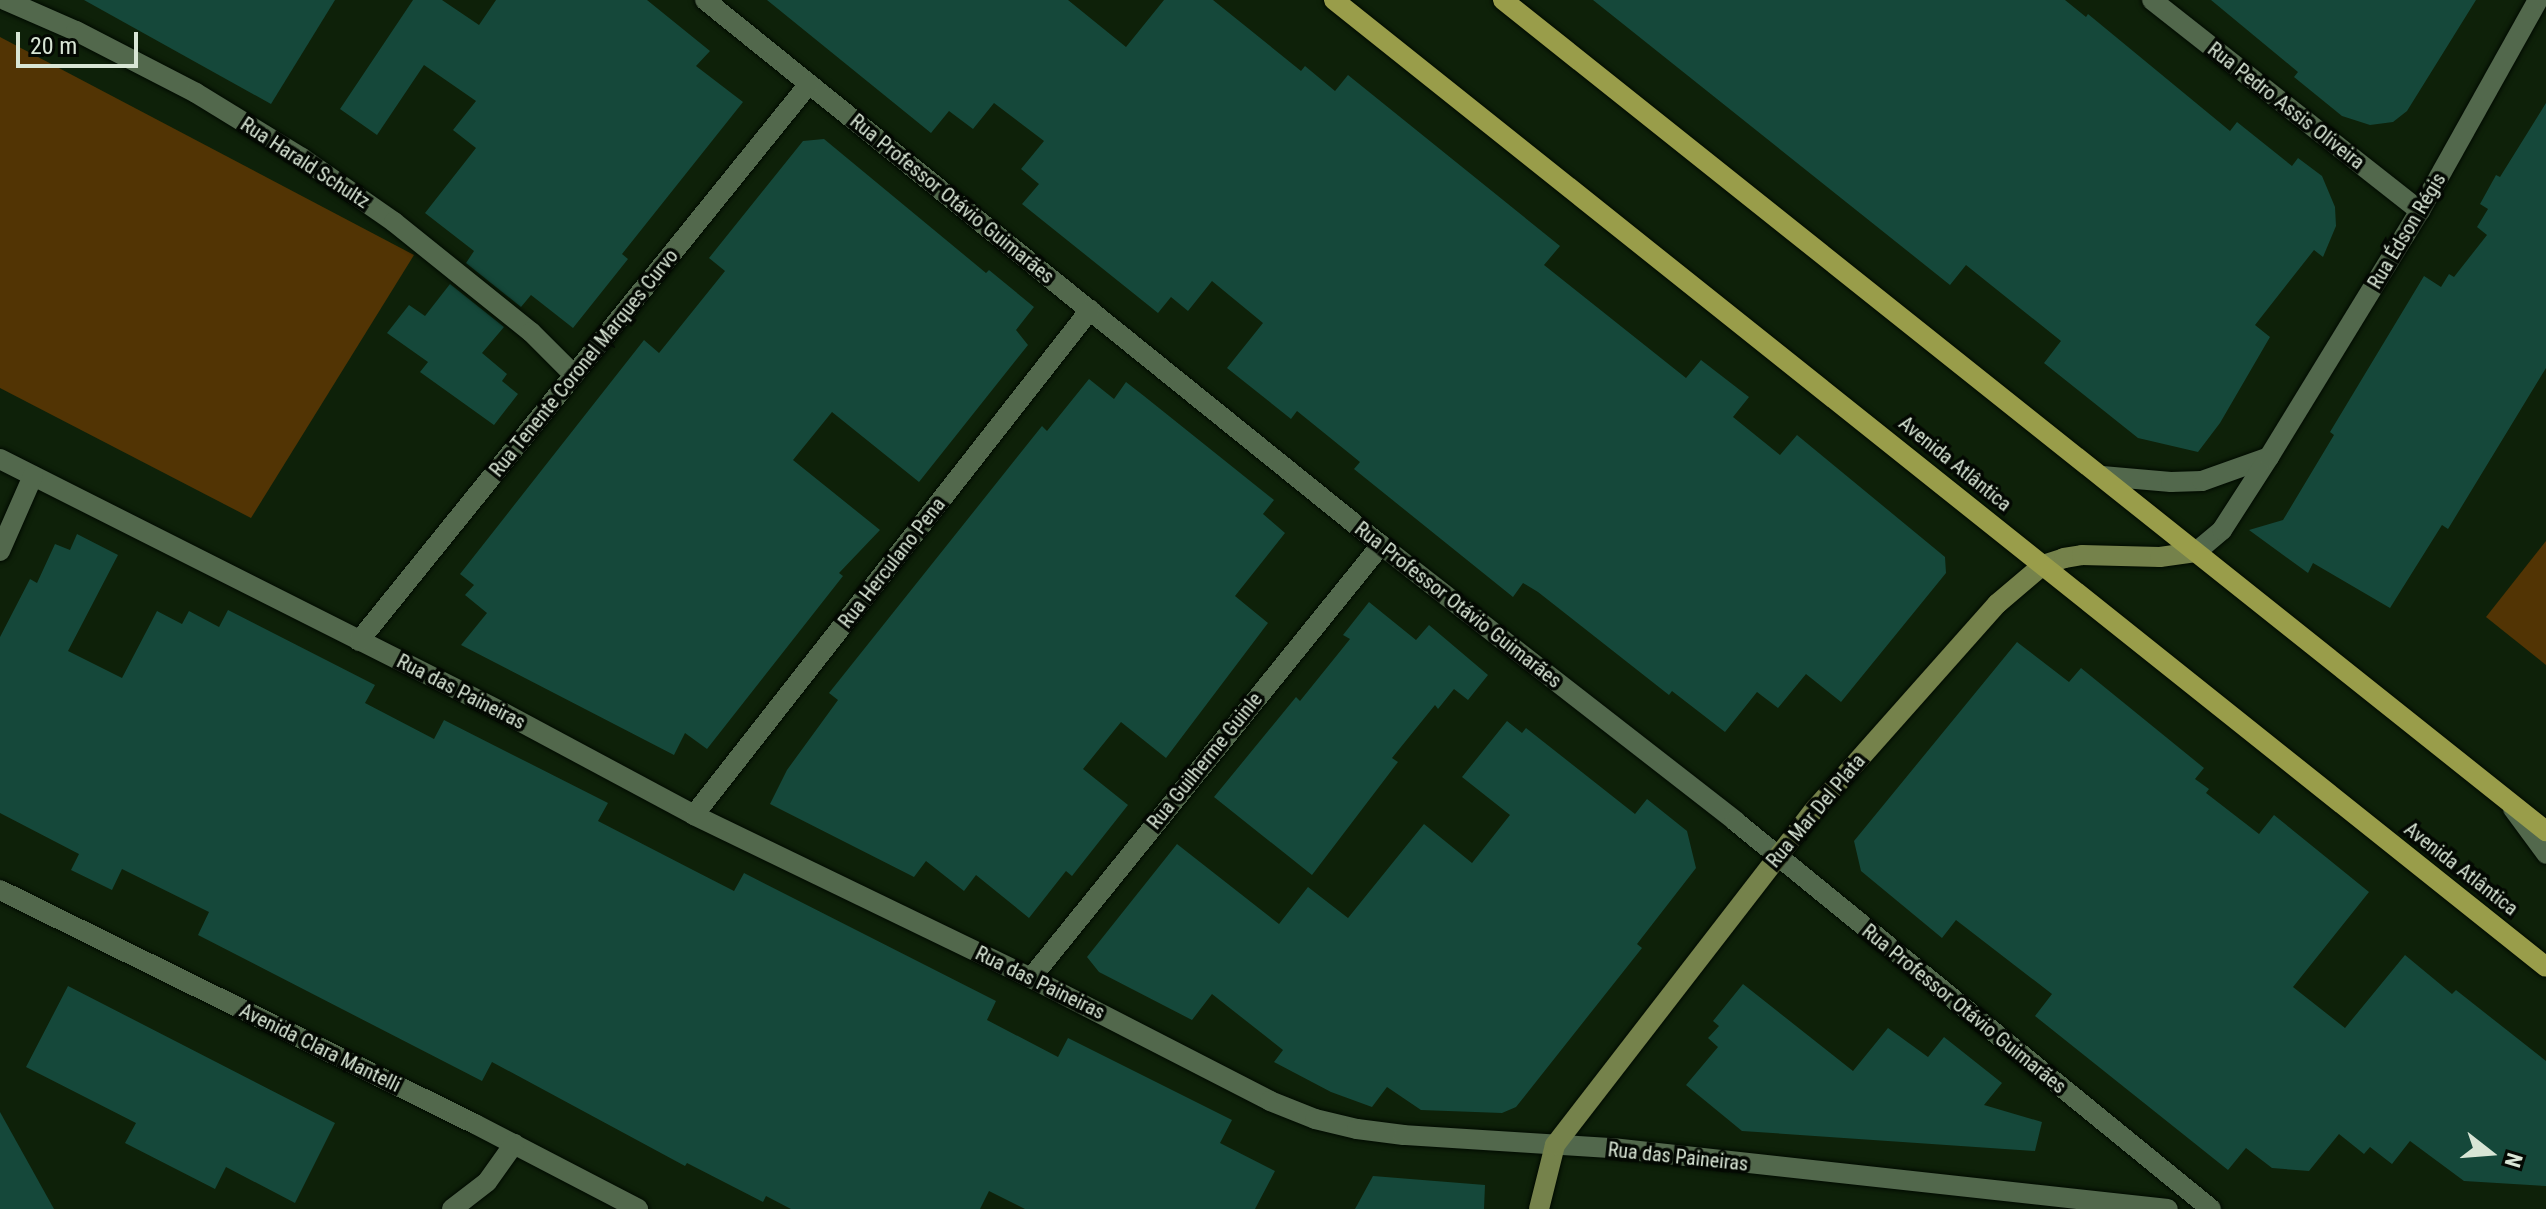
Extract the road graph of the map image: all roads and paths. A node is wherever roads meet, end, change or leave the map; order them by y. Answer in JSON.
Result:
{"nodes":[{"id":1,"x":5,"y":0,"type":"edge"},
{"id":2,"x":705,"y":0,"type":"edge"},
{"id":3,"x":1334,"y":0,"type":"edge"},
{"id":4,"x":1503,"y":0,"type":"edge"},
{"id":5,"x":2152,"y":0,"type":"edge"},
{"id":6,"x":2538,"y":0,"type":"edge"},
{"id":7,"x":809,"y":84,"type":"junction"},
{"id":8,"x":2420,"y":211,"type":"junction"},
{"id":9,"x":1090,"y":310,"type":"junction"},
{"id":10,"x":574,"y":375,"type":"junction"},
{"id":11,"x":2269,"y":457,"type":"junction"},
{"id":12,"x":0,"y":459,"type":"edge"},
{"id":13,"x":33,"y":476,"type":"junction"},
{"id":14,"x":2102,"y":476,"type":"junction"},
{"id":15,"x":1381,"y":545,"type":"junction"},
{"id":16,"x":0,"y":551,"type":"edge"},
{"id":17,"x":2196,"y":552,"type":"junction"},
{"id":18,"x":2043,"y":565,"type":"junction"},
{"id":19,"x":359,"y":641,"type":"junction"},
{"id":20,"x":2505,"y":798,"type":"junction"},
{"id":21,"x":694,"y":815,"type":"junction"},
{"id":22,"x":2546,"y":831,"type":"edge"},
{"id":23,"x":2546,"y":855,"type":"edge"},
{"id":24,"x":1777,"y":857,"type":"junction"},
{"id":25,"x":0,"y":890,"type":"edge"},
{"id":26,"x":2546,"y":967,"type":"edge"},
{"id":27,"x":1031,"y":978,"type":"junction"},
{"id":28,"x":514,"y":1144,"type":"junction"},
{"id":29,"x":1555,"y":1145,"type":"junction"},
{"id":30,"x":452,"y":1209,"type":"edge"},
{"id":31,"x":638,"y":1209,"type":"edge"},
{"id":32,"x":1539,"y":1209,"type":"edge"},
{"id":33,"x":2168,"y":1209,"type":"edge"},
{"id":34,"x":2211,"y":1209,"type":"edge"}],
"edges":[{"from":1,"to":10,"type":"street","name":"Rua Harald Schultz"},
{"from":2,"to":7,"type":"street","name":"Rua Professor Otávio Guimarães"},
{"from":3,"to":18,"type":"main road","name":"Avenida Atlântica"},
{"from":4,"to":14,"type":"main road"},
{"from":5,"to":8,"type":"street","name":"Rua Pedro Assis Oliveira"},
{"from":6,"to":8,"type":"street","name":"Rua Édson Régis"},
{"from":7,"to":9,"type":"street","name":"Rua Professor Otávio Guimarães"},
{"from":7,"to":10,"type":"street","name":"Rua Tenente Coronel Marques Curvo"},
{"from":8,"to":11,"type":"street","name":"Rua Édson Régis"},
{"from":9,"to":15,"type":"street","name":"Rua Professor Otávio Guimarães"},
{"from":9,"to":21,"type":"street","name":"Rua Herculano Pena"},
{"from":10,"to":19,"type":"street","name":"Rua Tenente Coronel Marques Curvo"},
{"from":11,"to":14,"type":"street"},
{"from":11,"to":17,"type":"street","name":"Rua Édson Régis"},
{"from":12,"to":13,"type":"street","name":"Rua das Paineiras"},
{"from":13,"to":16,"type":"street"},
{"from":13,"to":19,"type":"street","name":"Rua das Paineiras"},
{"from":14,"to":17,"type":"main road"},
{"from":15,"to":24,"type":"street","name":"Rua Professor Otávio Guimarães"},
{"from":15,"to":27,"type":"street","name":"Rua Guilherme Guinle"},
{"from":17,"to":18,"type":"street","name":"Rua Mar Del Plata"},
{"from":17,"to":20,"type":"main road"},
{"from":18,"to":24,"type":"street","name":"Rua Mar Del Plata"},
{"from":18,"to":26,"type":"main road","name":"Avenida Atlântica"},
{"from":19,"to":21,"type":"street","name":"Rua das Paineiras"},
{"from":20,"to":22,"type":"main road"},
{"from":20,"to":23,"type":"lane"},
{"from":21,"to":27,"type":"street","name":"Rua das Paineiras"},
{"from":24,"to":29,"type":"street","name":"Rua Mar Del Plata"},
{"from":24,"to":34,"type":"street","name":"Rua Professor Otávio Guimarães"},
{"from":25,"to":28,"type":"street","name":"Avenida Clara Mantelli"},
{"from":27,"to":29,"type":"street","name":"Rua das Paineiras"},
{"from":28,"to":30,"type":"street"},
{"from":28,"to":31,"type":"street","name":"Avenida Clara Mantelli"},
{"from":29,"to":32,"type":"street","name":"Rua Mar Del Plata"},
{"from":29,"to":33,"type":"street","name":"Rua das Paineiras"}]}
